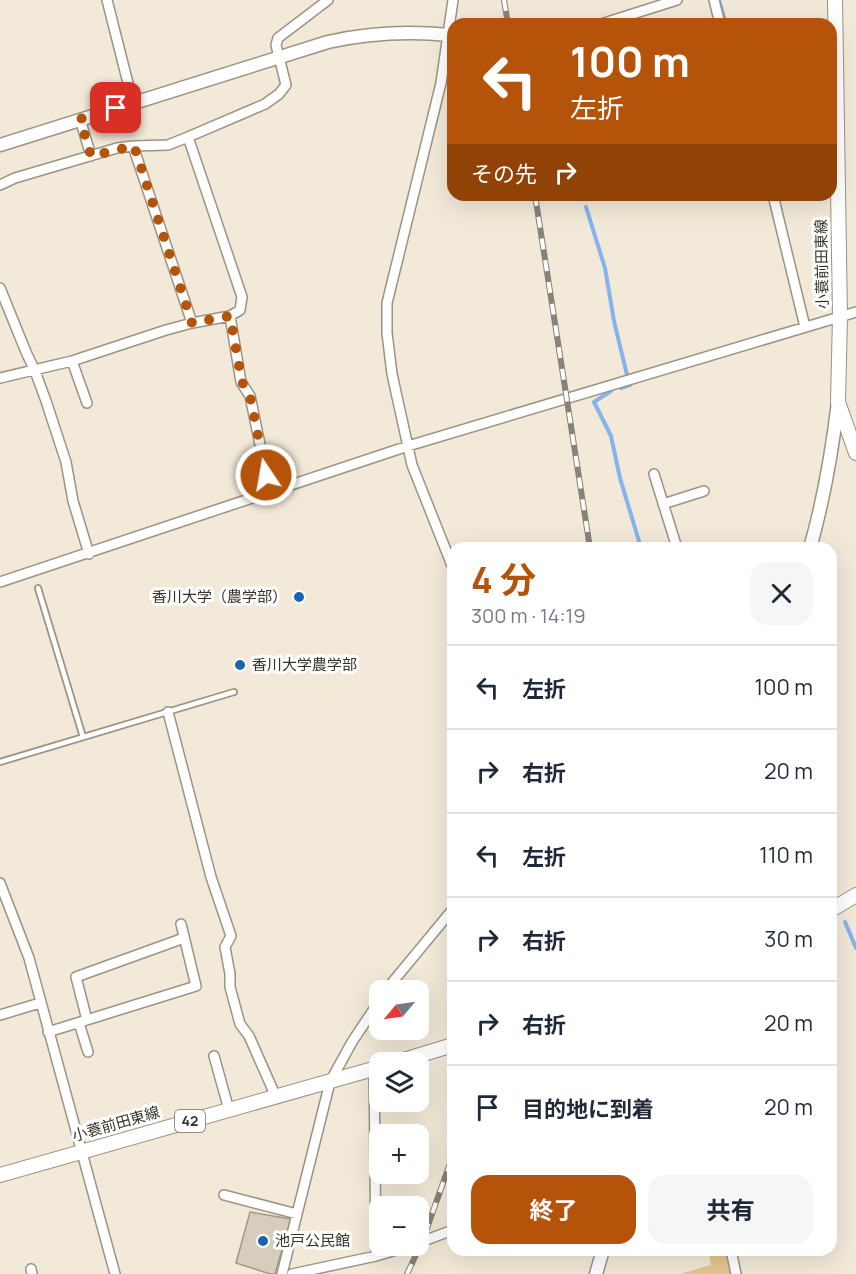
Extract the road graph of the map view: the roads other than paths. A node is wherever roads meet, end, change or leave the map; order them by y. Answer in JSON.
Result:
{"nodes":[{"id":1,"x":107,"y":0,"type":"edge"},
{"id":2,"x":328,"y":0,"type":"edge"},
{"id":3,"x":453,"y":0,"type":"edge"},
{"id":4,"x":677,"y":0,"type":"edge"},
{"id":5,"x":714,"y":0,"type":"edge"},
{"id":6,"x":835,"y":0,"type":"edge"},
{"id":7,"x":451,"y":18,"type":"edge"},
{"id":8,"x":620,"y":18,"type":"edge"},
{"id":9,"x":718,"y":18,"type":"edge"},
{"id":10,"x":835,"y":18,"type":"edge"},
{"id":11,"x":447,"y":35,"type":"edge"},
{"id":12,"x":447,"y":47,"type":"edge"},
{"id":13,"x":279,"y":59,"type":"junction"},
{"id":14,"x":133,"y":103,"type":"junction"},
{"id":15,"x":80,"y":119,"type":"junction"},
{"id":16,"x":837,"y":126,"type":"edge"},
{"id":17,"x":188,"y":137,"type":"junction"},
{"id":18,"x":0,"y":144,"type":"edge"},
{"id":19,"x":134,"y":146,"type":"junction"},
{"id":20,"x":91,"y":156,"type":"junction"},
{"id":21,"x":0,"y":185,"type":"edge"},
{"id":22,"x":774,"y":201,"type":"edge"},
{"id":23,"x":0,"y":288,"type":"edge"},
{"id":24,"x":856,"y":312,"type":"edge"},
{"id":25,"x":230,"y":316,"type":"junction"},
{"id":26,"x":840,"y":316,"type":"junction"},
{"id":27,"x":192,"y":323,"type":"junction"},
{"id":28,"x":805,"y":327,"type":"junction"},
{"id":29,"x":72,"y":361,"type":"junction"},
{"id":30,"x":35,"y":371,"type":"junction"},
{"id":31,"x":0,"y":378,"type":"edge"},
{"id":32,"x":838,"y":402,"type":"junction"},
{"id":33,"x":87,"y":403,"type":"dead end"},
{"id":34,"x":408,"y":446,"type":"junction"},
{"id":35,"x":856,"y":453,"type":"edge"},
{"id":36,"x":654,"y":474,"type":"dead end"},
{"id":37,"x":704,"y":491,"type":"dead end"},
{"id":38,"x":270,"y":493,"type":"junction"},
{"id":39,"x":663,"y":504,"type":"junction"},
{"id":40,"x":675,"y":542,"type":"edge"},
{"id":41,"x":812,"y":542,"type":"edge"},
{"id":42,"x":447,"y":553,"type":"edge"},
{"id":43,"x":89,"y":554,"type":"junction"},
{"id":44,"x":0,"y":582,"type":"edge"},
{"id":45,"x":38,"y":588,"type":"dead end"},
{"id":46,"x":234,"y":692,"type":"dead end"},
{"id":47,"x":168,"y":712,"type":"junction"},
{"id":48,"x":83,"y":737,"type":"junction"},
{"id":49,"x":0,"y":762,"type":"edge"},
{"id":50,"x":0,"y":883,"type":"edge"},
{"id":51,"x":856,"y":895,"type":"edge"},
{"id":52,"x":837,"y":906,"type":"edge"},
{"id":53,"x":447,"y":916,"type":"edge"},
{"id":54,"x":181,"y":924,"type":"dead end"},
{"id":55,"x":184,"y":938,"type":"junction"},
{"id":56,"x":394,"y":980,"type":"edge"},
{"id":57,"x":40,"y":1003,"type":"junction"},
{"id":58,"x":0,"y":1015,"type":"edge"},
{"id":59,"x":369,"y":1016,"type":"edge"},
{"id":60,"x":83,"y":1021,"type":"junction"},
{"id":61,"x":48,"y":1032,"type":"junction"},
{"id":62,"x":447,"y":1047,"type":"edge"},
{"id":63,"x":88,"y":1052,"type":"dead end"},
{"id":64,"x":429,"y":1052,"type":"edge"},
{"id":65,"x":214,"y":1056,"type":"dead end"},
{"id":66,"x":369,"y":1070,"type":"edge"},
{"id":67,"x":330,"y":1082,"type":"junction"},
{"id":68,"x":276,"y":1097,"type":"junction"},
{"id":69,"x":229,"y":1110,"type":"junction"},
{"id":70,"x":377,"y":1112,"type":"edge"},
{"id":71,"x":81,"y":1151,"type":"junction"},
{"id":72,"x":0,"y":1175,"type":"edge"},
{"id":73,"x":224,"y":1194,"type":"dead end"},
{"id":74,"x":376,"y":1196,"type":"edge"},
{"id":75,"x":297,"y":1214,"type":"junction"},
{"id":76,"x":447,"y":1232,"type":"edge"},
{"id":77,"x":429,"y":1239,"type":"edge"},
{"id":78,"x":376,"y":1256,"type":"edge"},
{"id":79,"x":601,"y":1256,"type":"edge"},
{"id":80,"x":732,"y":1256,"type":"edge"},
{"id":81,"x":115,"y":1274,"type":"edge"},
{"id":82,"x":282,"y":1274,"type":"edge"},
{"id":83,"x":292,"y":1274,"type":"edge"},
{"id":84,"x":596,"y":1274,"type":"edge"},
{"id":85,"x":736,"y":1274,"type":"edge"}],
"edges":[{"from":1,"to":14,"type":"street"},
{"from":2,"to":13,"type":"street"},
{"from":3,"to":7,"type":"street"},
{"from":4,"to":8,"type":"street"},
{"from":5,"to":9,"type":"street"},
{"from":6,"to":10,"type":"main road","name":"小蓑前田東線"},
{"from":11,"to":13,"type":"street"},
{"from":12,"to":34,"type":"street"},
{"from":13,"to":14,"type":"street"},
{"from":13,"to":17,"type":"street"},
{"from":14,"to":15,"type":"street"},
{"from":15,"to":18,"type":"street"},
{"from":15,"to":20,"type":"street"},
{"from":16,"to":26,"type":"main road","name":"小蓑前田東線"},
{"from":17,"to":19,"type":"street"},
{"from":17,"to":25,"type":"street"},
{"from":19,"to":20,"type":"street"},
{"from":19,"to":27,"type":"street"},
{"from":20,"to":21,"type":"street"},
{"from":22,"to":28,"type":"street"},
{"from":23,"to":30,"type":"street"},
{"from":24,"to":26,"type":"street"},
{"from":25,"to":27,"type":"street"},
{"from":25,"to":38,"type":"street"},
{"from":26,"to":28,"type":"street"},
{"from":26,"to":32,"type":"main road","name":"小蓑前田東線"},
{"from":27,"to":29,"type":"street"},
{"from":28,"to":34,"type":"street"},
{"from":29,"to":30,"type":"street"},
{"from":29,"to":33,"type":"street"},
{"from":30,"to":31,"type":"street"},
{"from":30,"to":43,"type":"street"},
{"from":32,"to":35,"type":"main road","name":"小蓑前田東線"},
{"from":32,"to":41,"type":"street"},
{"from":34,"to":38,"type":"street"},
{"from":34,"to":42,"type":"street"},
{"from":36,"to":39,"type":"street"},
{"from":37,"to":39,"type":"street"},
{"from":38,"to":43,"type":"street"},
{"from":39,"to":40,"type":"street"},
{"from":43,"to":44,"type":"street"},
{"from":45,"to":48,"type":"lane"},
{"from":46,"to":47,"type":"lane"},
{"from":47,"to":48,"type":"lane"},
{"from":47,"to":68,"type":"street"},
{"from":48,"to":49,"type":"lane"},
{"from":50,"to":57,"type":"street"},
{"from":51,"to":52,"type":"main road"},
{"from":53,"to":56,"type":"street"},
{"from":54,"to":55,"type":"street"},
{"from":55,"to":60,"type":"street"},
{"from":55,"to":60,"type":"street"},
{"from":57,"to":58,"type":"street"},
{"from":57,"to":61,"type":"street"},
{"from":59,"to":67,"type":"street"},
{"from":60,"to":61,"type":"street"},
{"from":60,"to":63,"type":"street"},
{"from":61,"to":71,"type":"street"},
{"from":62,"to":64,"type":"main road"},
{"from":65,"to":69,"type":"street"},
{"from":66,"to":67,"type":"main road","name":"小蓑前田東線","number":"42"},
{"from":67,"to":68,"type":"main road","name":"小蓑前田東線","number":"42"},
{"from":67,"to":75,"type":"street"},
{"from":68,"to":69,"type":"main road","name":"小蓑前田東線","number":"42"},
{"from":69,"to":71,"type":"main road","name":"小蓑前田東線","number":"42"},
{"from":70,"to":74,"type":"street"},
{"from":71,"to":72,"type":"main road","name":"小蓑前田東線","number":"42"},
{"from":71,"to":81,"type":"street"},
{"from":73,"to":75,"type":"street"},
{"from":75,"to":82,"type":"street"},
{"from":76,"to":77,"type":"street"},
{"from":78,"to":83,"type":"street"},
{"from":79,"to":84,"type":"street"},
{"from":80,"to":85,"type":"street"}]}
